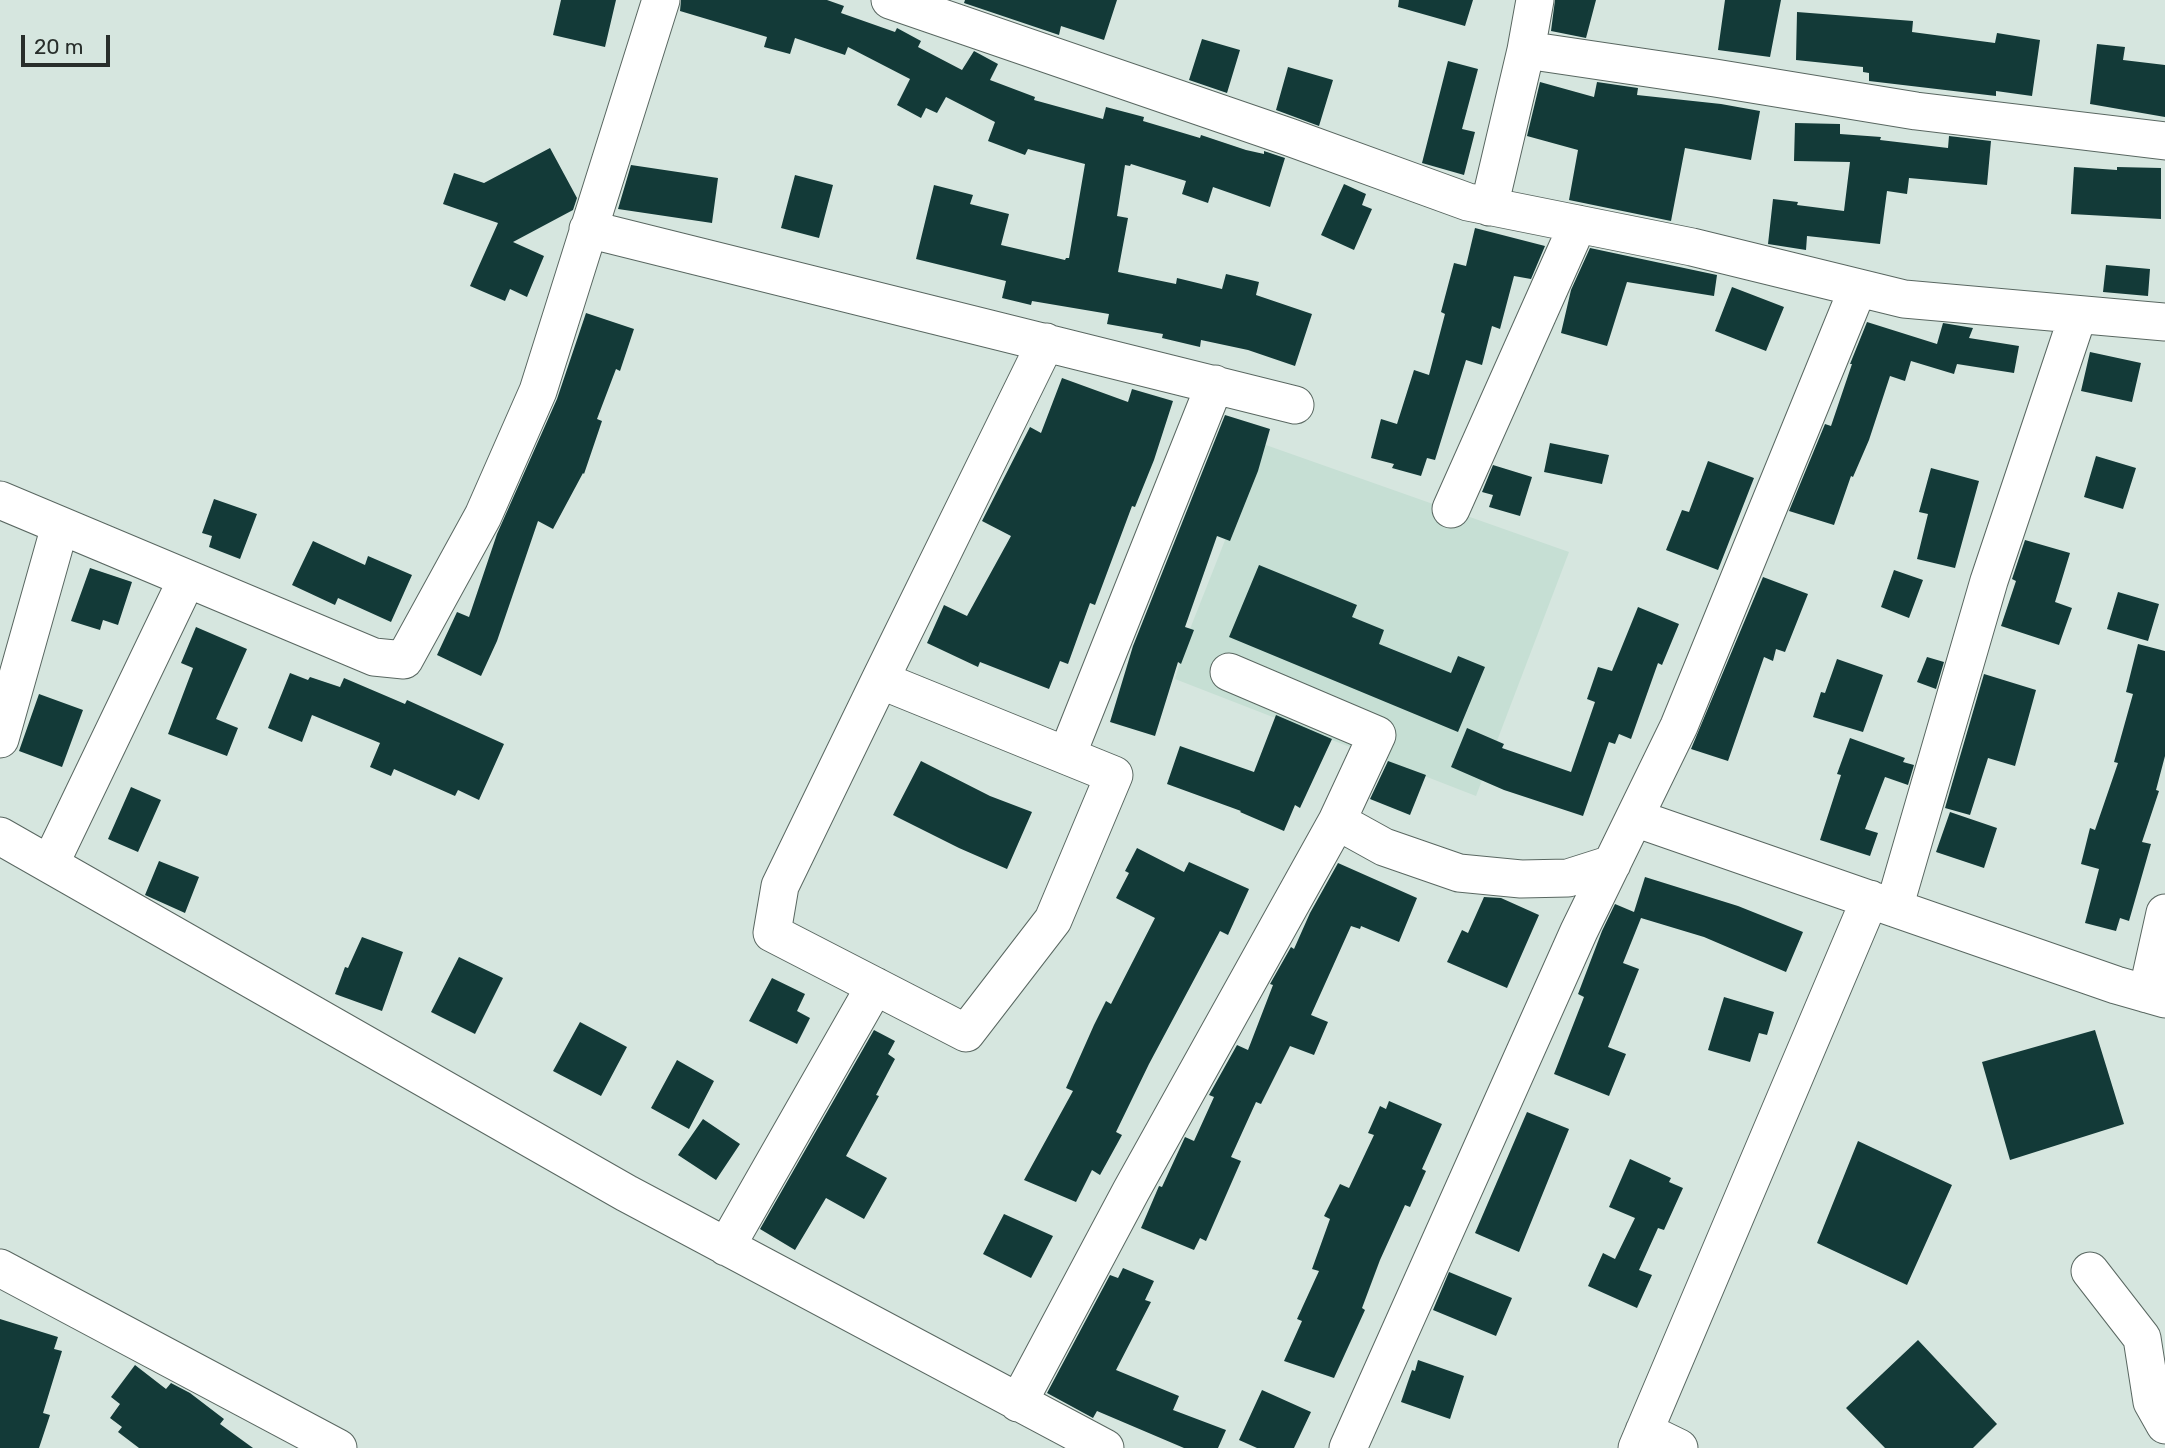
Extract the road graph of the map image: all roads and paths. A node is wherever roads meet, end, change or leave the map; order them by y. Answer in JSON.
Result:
{"nodes":[{"id":1,"x":661,"y":0,"type":"edge"},
{"id":2,"x":890,"y":0,"type":"edge"},
{"id":3,"x":1535,"y":0,"type":"edge"},
{"id":4,"x":1526,"y":51,"type":"junction"},
{"id":5,"x":2165,"y":141,"type":"edge"},
{"id":6,"x":1489,"y":207,"type":"junction"},
{"id":7,"x":1578,"y":225,"type":"junction"},
{"id":8,"x":588,"y":229,"type":"junction"},
{"id":9,"x":1858,"y":288,"type":"junction"},
{"id":10,"x":2078,"y":315,"type":"junction"},
{"id":11,"x":2165,"y":322,"type":"edge"},
{"id":12,"x":1046,"y":342,"type":"junction"},
{"id":13,"x":1215,"y":384,"type":"junction"},
{"id":14,"x":1295,"y":405,"type":"dead end"},
{"id":15,"x":0,"y":500,"type":"edge"},
{"id":16,"x":1451,"y":509,"type":"dead end"},
{"id":17,"x":60,"y":526,"type":"junction"},
{"id":18,"x":187,"y":579,"type":"junction"},
{"id":19,"x":1229,"y":672,"type":"dead end"},
{"id":20,"x":880,"y":680,"type":"junction"},
{"id":21,"x":0,"y":738,"type":"edge"},
{"id":22,"x":1067,"y":755,"type":"junction"},
{"id":23,"x":1634,"y":818,"type":"junction"},
{"id":24,"x":1337,"y":821,"type":"junction"},
{"id":25,"x":5,"y":851,"type":"edge"},
{"id":26,"x":50,"y":864,"type":"junction"},
{"id":27,"x":1612,"y":864,"type":"junction"},
{"id":28,"x":1882,"y":903,"type":"junction"},
{"id":29,"x":2165,"y":913,"type":"edge"},
{"id":30,"x":875,"y":986,"type":"junction"},
{"id":31,"x":2156,"y":996,"type":"edge"},
{"id":32,"x":726,"y":1247,"type":"junction"},
{"id":33,"x":0,"y":1268,"type":"edge"},
{"id":34,"x":2090,"y":1272,"type":"dead end"},
{"id":35,"x":1018,"y":1403,"type":"junction"},
{"id":36,"x":2165,"y":1425,"type":"edge"},
{"id":37,"x":1640,"y":1440,"type":"edge"},
{"id":38,"x":1085,"y":1444,"type":"edge"},
{"id":39,"x":338,"y":1448,"type":"edge"},
{"id":40,"x":1348,"y":1448,"type":"edge"},
{"id":41,"x":1679,"y":1448,"type":"edge"}],
"edges":[{"from":1,"to":8,"type":"street"},
{"from":2,"to":6,"type":"street"},
{"from":3,"to":4,"type":"street"},
{"from":4,"to":5,"type":"street"},
{"from":4,"to":6,"type":"street"},
{"from":6,"to":7,"type":"street"},
{"from":7,"to":9,"type":"street"},
{"from":7,"to":16,"type":"street"},
{"from":8,"to":12,"type":"street"},
{"from":8,"to":18,"type":"street"},
{"from":9,"to":10,"type":"street"},
{"from":9,"to":23,"type":"street"},
{"from":10,"to":11,"type":"street"},
{"from":10,"to":28,"type":"street"},
{"from":12,"to":13,"type":"street"},
{"from":12,"to":20,"type":"street"},
{"from":13,"to":14,"type":"street"},
{"from":13,"to":22,"type":"street"},
{"from":15,"to":17,"type":"street"},
{"from":17,"to":18,"type":"street"},
{"from":17,"to":21,"type":"street"},
{"from":18,"to":26,"type":"street"},
{"from":19,"to":24,"type":"street"},
{"from":20,"to":22,"type":"street"},
{"from":20,"to":30,"type":"street"},
{"from":22,"to":30,"type":"street"},
{"from":23,"to":27,"type":"street"},
{"from":23,"to":28,"type":"street"},
{"from":24,"to":27,"type":"street"},
{"from":24,"to":35,"type":"street"},
{"from":25,"to":26,"type":"street"},
{"from":26,"to":32,"type":"street"},
{"from":27,"to":40,"type":"street"},
{"from":28,"to":31,"type":"street"},
{"from":28,"to":37,"type":"street"},
{"from":29,"to":31,"type":"street"},
{"from":30,"to":32,"type":"street"},
{"from":32,"to":35,"type":"street"},
{"from":33,"to":39,"type":"street"},
{"from":34,"to":36,"type":"street"},
{"from":35,"to":38,"type":"street"},
{"from":37,"to":41,"type":"street"}]}
